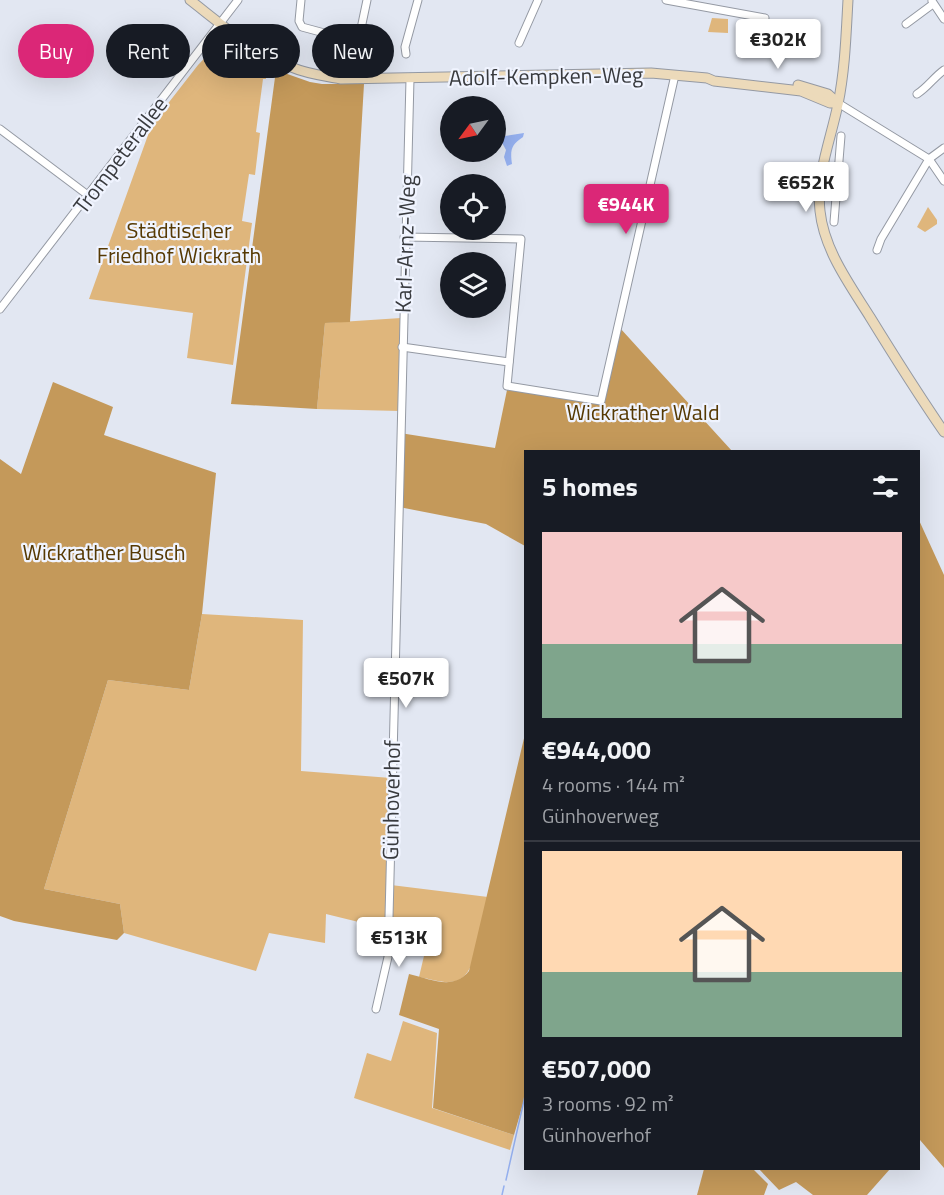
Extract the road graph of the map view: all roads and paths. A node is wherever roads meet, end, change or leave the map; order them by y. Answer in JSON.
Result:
{"nodes":[{"id":1,"x":190,"y":0,"type":"edge"},
{"id":2,"x":238,"y":0,"type":"edge"},
{"id":3,"x":301,"y":0,"type":"edge"},
{"id":4,"x":367,"y":0,"type":"edge"},
{"id":5,"x":418,"y":0,"type":"edge"},
{"id":6,"x":538,"y":0,"type":"edge"},
{"id":7,"x":666,"y":0,"type":"edge"},
{"id":8,"x":848,"y":0,"type":"edge"},
{"id":9,"x":932,"y":2,"type":"edge"},
{"id":10,"x":765,"y":18,"type":"dead end"},
{"id":11,"x":944,"y":19,"type":"edge"},
{"id":12,"x":220,"y":24,"type":"joint"},
{"id":13,"x":906,"y":24,"type":"dead end"},
{"id":14,"x":519,"y":43,"type":"dead end"},
{"id":15,"x":202,"y":48,"type":"edge"},
{"id":16,"x":406,"y":54,"type":"dead end"},
{"id":17,"x":300,"y":70,"type":"edge"},
{"id":18,"x":944,"y":70,"type":"edge"},
{"id":19,"x":675,"y":75,"type":"junction"},
{"id":20,"x":410,"y":78,"type":"junction"},
{"id":21,"x":917,"y":94,"type":"dead end"},
{"id":22,"x":838,"y":104,"type":"junction"},
{"id":23,"x":0,"y":129,"type":"edge"},
{"id":24,"x":841,"y":136,"type":"dead end"},
{"id":25,"x":944,"y":148,"type":"edge"},
{"id":26,"x":929,"y":159,"type":"junction"},
{"id":27,"x":944,"y":182,"type":"edge"},
{"id":28,"x":89,"y":196,"type":"junction"},
{"id":29,"x":819,"y":208,"type":"junction"},
{"id":30,"x":835,"y":209,"type":"junction"},
{"id":31,"x":834,"y":222,"type":"dead end"},
{"id":32,"x":404,"y":237,"type":"junction"},
{"id":33,"x":877,"y":250,"type":"dead end"},
{"id":34,"x":0,"y":309,"type":"edge"},
{"id":35,"x":402,"y":347,"type":"junction"},
{"id":36,"x":509,"y":362,"type":"junction"},
{"id":37,"x":401,"y":410,"type":"joint"},
{"id":38,"x":944,"y":432,"type":"edge"},
{"id":39,"x":376,"y":1009,"type":"dead end"}],
"edges":[{"from":1,"to":12,"type":"main road","name":"Adolf-Kempken-Weg"},
{"from":2,"to":12,"type":"street","name":"Trompeterallee"},
{"from":3,"to":4,"type":"street"},
{"from":5,"to":16,"type":"street"},
{"from":6,"to":14,"type":"street"},
{"from":7,"to":10,"type":"street"},
{"from":8,"to":22,"type":"main road"},
{"from":9,"to":11,"type":"street"},
{"from":9,"to":13,"type":"street"},
{"from":15,"to":28,"type":"street","name":"Trompeterallee"},
{"from":17,"to":20,"type":"main road","name":"Adolf-Kempken-Weg"},
{"from":18,"to":21,"type":"street"},
{"from":19,"to":20,"type":"main road","name":"Adolf-Kempken-Weg"},
{"from":19,"to":22,"type":"main road","name":"Adolf-Kempken-Weg"},
{"from":19,"to":36,"type":"street"},
{"from":20,"to":32,"type":"street","name":"Karl-Arnz-Weg"},
{"from":22,"to":26,"type":"street"},
{"from":22,"to":29,"type":"main road"},
{"from":23,"to":28,"type":"street"},
{"from":24,"to":30,"type":"street"},
{"from":25,"to":26,"type":"street"},
{"from":26,"to":27,"type":"street"},
{"from":26,"to":33,"type":"street"},
{"from":28,"to":34,"type":"street","name":"Trompeterallee"},
{"from":29,"to":30,"type":"street"},
{"from":29,"to":38,"type":"main road"},
{"from":30,"to":31,"type":"street"},
{"from":32,"to":35,"type":"street","name":"Karl-Arnz-Weg"},
{"from":32,"to":36,"type":"street"},
{"from":35,"to":36,"type":"street"},
{"from":35,"to":37,"type":"street","name":"Karl-Arnz-Weg"},
{"from":37,"to":39,"type":"street","name":"Günhoverhof"}]}
